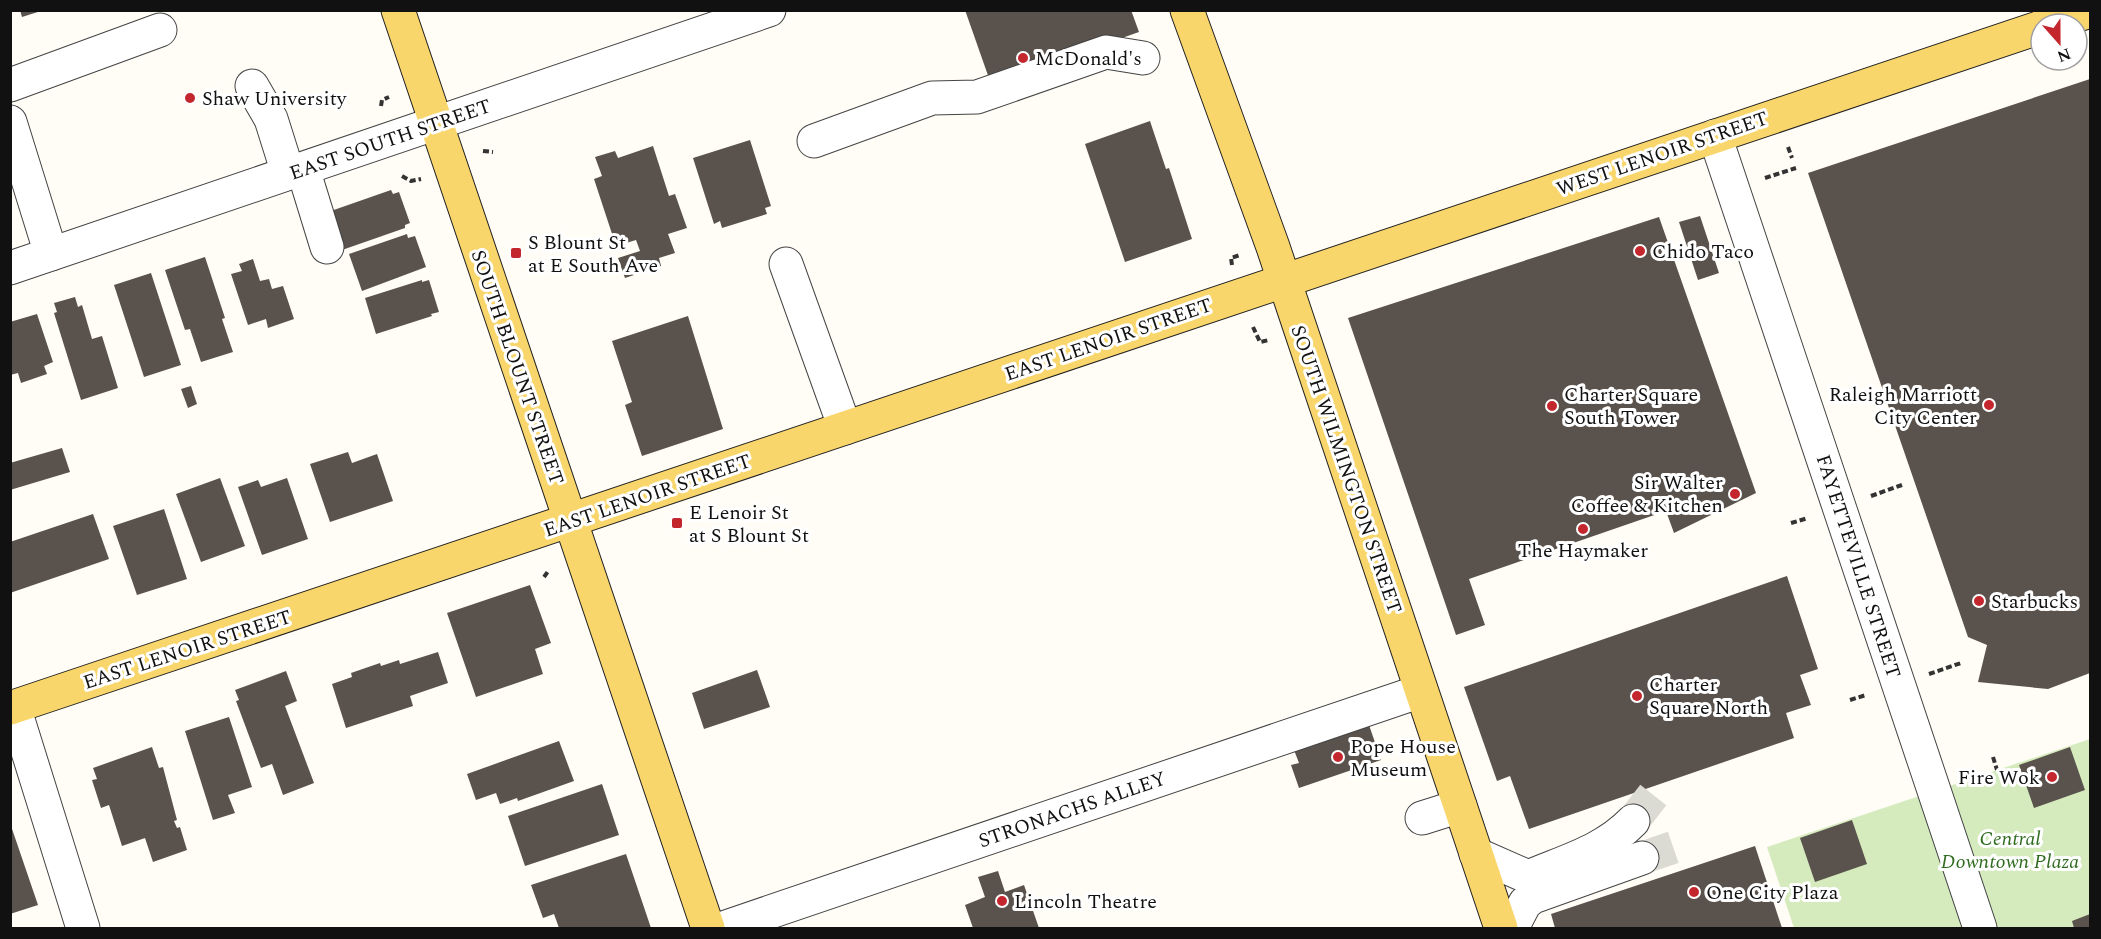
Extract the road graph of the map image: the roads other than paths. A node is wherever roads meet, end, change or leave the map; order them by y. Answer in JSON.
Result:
{"nodes":[{"id":1,"x":398,"y":10,"type":"edge"},
{"id":2,"x":769,"y":10,"type":"edge"},
{"id":3,"x":1187,"y":10,"type":"edge"},
{"id":4,"x":160,"y":30,"type":"dead end"},
{"id":5,"x":2029,"y":31,"type":"edge"},
{"id":6,"x":1143,"y":58,"type":"dead end"},
{"id":7,"x":10,"y":85,"type":"edge"},
{"id":8,"x":252,"y":86,"type":"dead end"},
{"id":9,"x":10,"y":122,"type":"edge"},
{"id":10,"x":437,"y":123,"type":"junction"},
{"id":11,"x":1715,"y":136,"type":"junction"},
{"id":12,"x":817,"y":150,"type":"dead end"},
{"id":13,"x":295,"y":171,"type":"junction"},
{"id":14,"x":327,"y":247,"type":"dead end"},
{"id":15,"x":51,"y":254,"type":"junction"},
{"id":16,"x":786,"y":264,"type":"dead end"},
{"id":17,"x":10,"y":268,"type":"edge"},
{"id":18,"x":1283,"y":280,"type":"junction"},
{"id":19,"x":845,"y":428,"type":"junction"},
{"id":20,"x":571,"y":521,"type":"junction"},
{"id":21,"x":1421,"y":691,"type":"junction"},
{"id":22,"x":12,"y":707,"type":"edge"},
{"id":23,"x":1460,"y":806,"type":"junction"},
{"id":24,"x":1422,"y":818,"type":"dead end"},
{"id":25,"x":1633,"y":821,"type":"tunnel mouth"},
{"id":26,"x":1476,"y":854,"type":"junction"},
{"id":27,"x":1642,"y":858,"type":"tunnel mouth"},
{"id":28,"x":83,"y":928,"type":"edge"},
{"id":29,"x":708,"y":928,"type":"edge"},
{"id":30,"x":723,"y":928,"type":"edge"},
{"id":31,"x":1501,"y":928,"type":"edge"},
{"id":32,"x":1512,"y":928,"type":"edge"},
{"id":33,"x":1980,"y":928,"type":"edge"}],
"edges":[{"from":1,"to":10,"type":"main road","name":"SOUTH BLOUNT STREET"},
{"from":2,"to":10,"type":"street","name":"EAST SOUTH STREET"},
{"from":3,"to":18,"type":"main road","name":"SOUTH WILMINGTON STREET"},
{"from":4,"to":7,"type":"street"},
{"from":5,"to":11,"type":"main road","name":"WEST LENOIR STREET"},
{"from":6,"to":12,"type":"street"},
{"from":8,"to":13,"type":"street"},
{"from":9,"to":15,"type":"street"},
{"from":10,"to":13,"type":"street","name":"EAST SOUTH STREET"},
{"from":10,"to":20,"type":"main road","name":"SOUTH BLOUNT STREET"},
{"from":11,"to":18,"type":"main road","name":"WEST LENOIR STREET"},
{"from":11,"to":33,"type":"street","name":"FAYETTEVILLE STREET"},
{"from":13,"to":14,"type":"street"},
{"from":13,"to":15,"type":"street","name":"EAST SOUTH STREET"},
{"from":15,"to":17,"type":"street","name":"EAST SOUTH STREET"},
{"from":16,"to":19,"type":"street"},
{"from":18,"to":19,"type":"main road","name":"EAST LENOIR STREET"},
{"from":18,"to":21,"type":"main road","name":"SOUTH WILMINGTON STREET"},
{"from":19,"to":20,"type":"main road","name":"EAST LENOIR STREET"},
{"from":20,"to":22,"type":"main road","name":"EAST LENOIR STREET"},
{"from":20,"to":29,"type":"main road","name":"SOUTH BLOUNT STREET"},
{"from":21,"to":23,"type":"main road","name":"SOUTH WILMINGTON STREET"},
{"from":21,"to":30,"type":"street","name":"STRONACHS ALLEY"},
{"from":22,"to":28,"type":"street"},
{"from":23,"to":24,"type":"street"},
{"from":23,"to":26,"type":"main road","name":"SOUTH WILMINGTON STREET"},
{"from":25,"to":26,"type":"street"},
{"from":26,"to":31,"type":"main road","name":"SOUTH WILMINGTON STREET"},
{"from":27,"to":32,"type":"street"}]}
